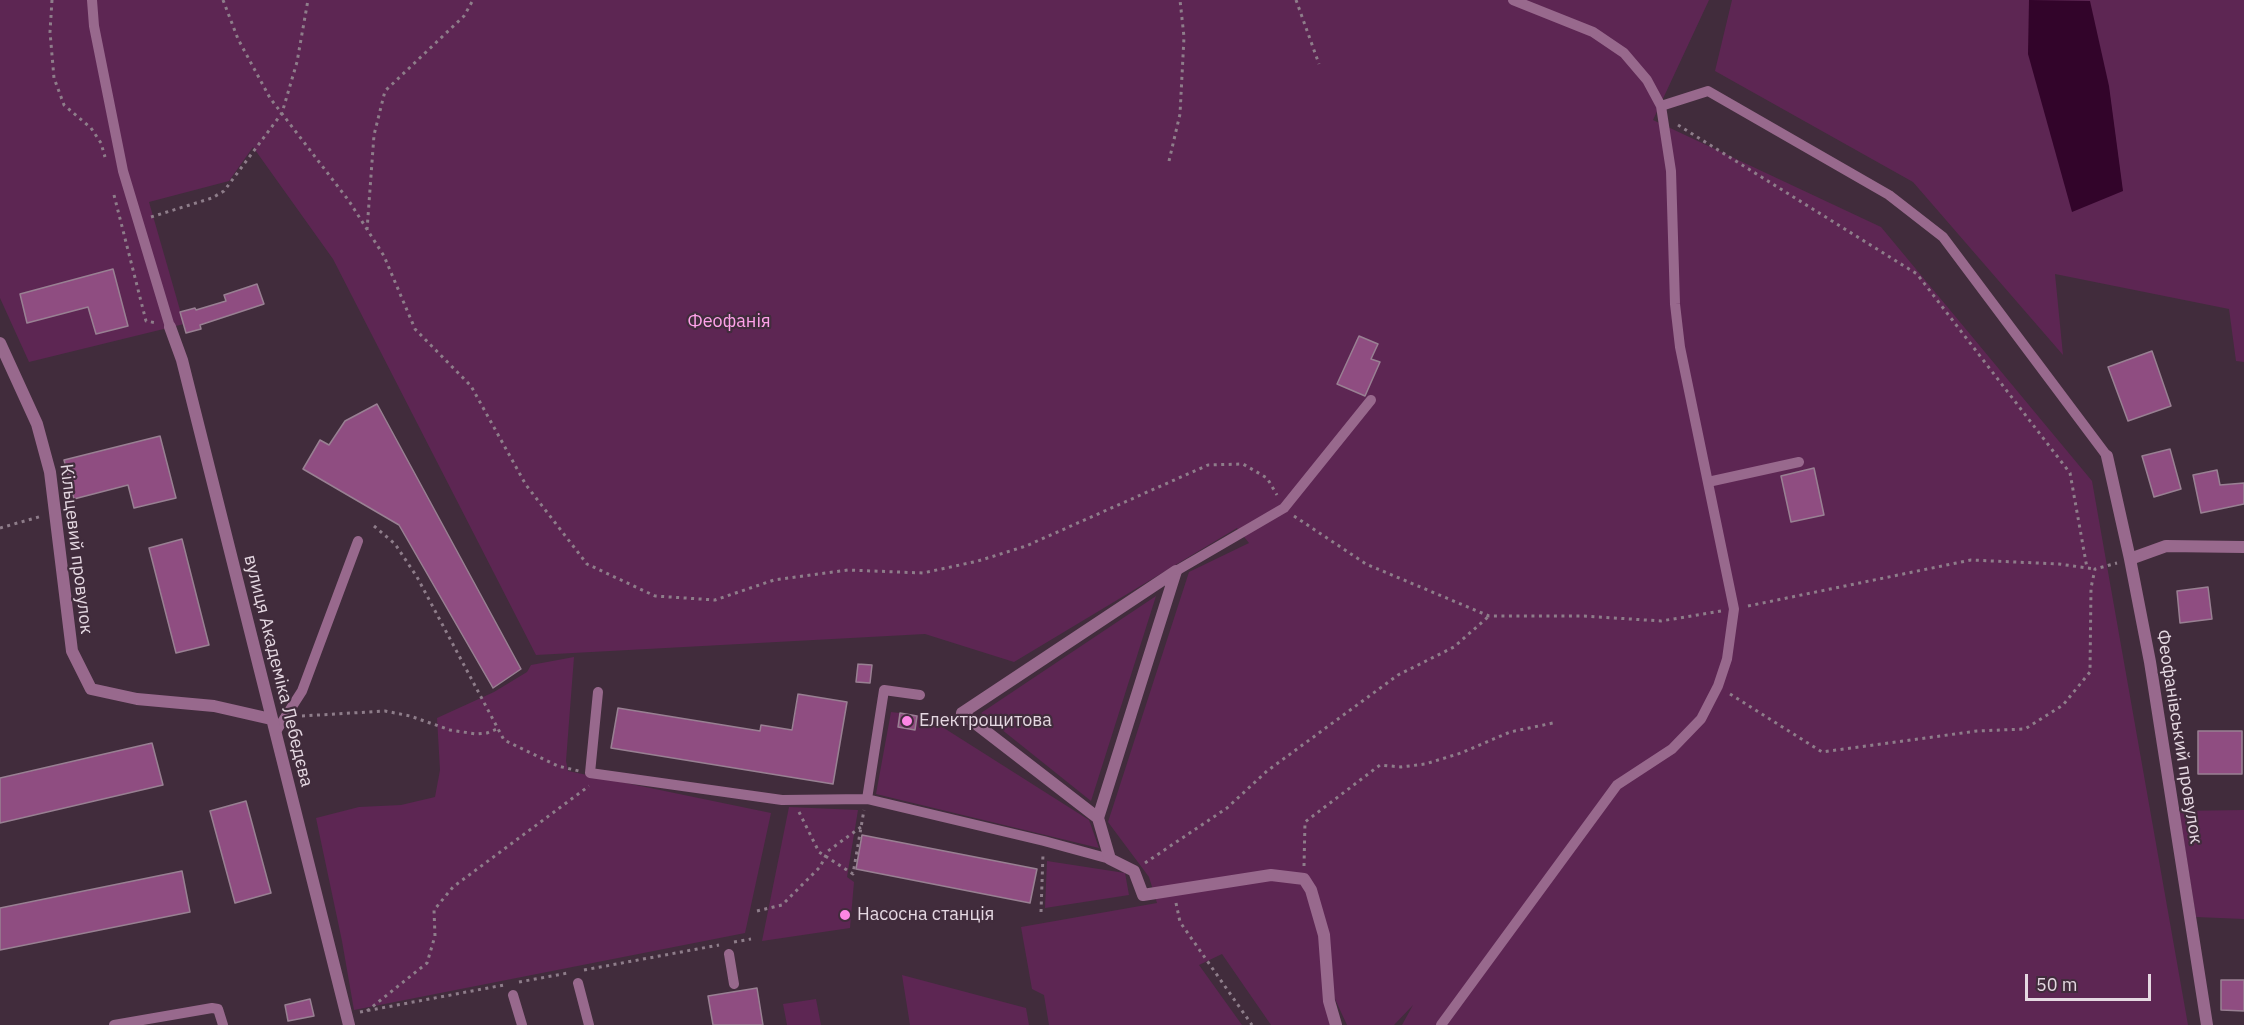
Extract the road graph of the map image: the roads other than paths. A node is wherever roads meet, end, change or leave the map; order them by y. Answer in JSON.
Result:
{"nodes":[{"id":1,"x":92,"y":0,"type":"edge"},
{"id":2,"x":1513,"y":0,"type":"edge"},
{"id":3,"x":1663,"y":111,"type":"junction"},
{"id":4,"x":170,"y":327,"type":"joint"},
{"id":5,"x":0,"y":343,"type":"edge"},
{"id":6,"x":1371,"y":400,"type":"dead end"},
{"id":7,"x":2107,"y":456,"type":"joint"},
{"id":8,"x":1799,"y":462,"type":"dead end"},
{"id":9,"x":1708,"y":482,"type":"junction"},
{"id":10,"x":358,"y":540,"type":"dead end"},
{"id":11,"x":2244,"y":547,"type":"edge"},
{"id":12,"x":2130,"y":559,"type":"junction"},
{"id":13,"x":1176,"y":571,"type":"junction"},
{"id":14,"x":598,"y":692,"type":"dead end"},
{"id":15,"x":920,"y":695,"type":"dead end"},
{"id":16,"x":272,"y":719,"type":"junction"},
{"id":17,"x":275,"y":733,"type":"junction"},
{"id":18,"x":867,"y":799,"type":"junction"},
{"id":19,"x":1098,"y":818,"type":"junction"},
{"id":20,"x":1110,"y":859,"type":"junction"},
{"id":21,"x":729,"y":954,"type":"dead end"},
{"id":22,"x":578,"y":983,"type":"dead end"},
{"id":23,"x":734,"y":984,"type":"dead end"},
{"id":24,"x":513,"y":995,"type":"dead end"},
{"id":25,"x":347,"y":1020,"type":"edge"},
{"id":26,"x":114,"y":1025,"type":"edge"},
{"id":27,"x":223,"y":1025,"type":"edge"},
{"id":28,"x":522,"y":1025,"type":"edge"},
{"id":29,"x":589,"y":1025,"type":"edge"},
{"id":30,"x":1336,"y":1025,"type":"edge"},
{"id":31,"x":1441,"y":1025,"type":"edge"},
{"id":32,"x":2206,"y":1025,"type":"edge"}],
"edges":[{"from":1,"to":4,"type":"lane"},
{"from":2,"to":3,"type":"lane"},
{"from":3,"to":7,"type":"lane"},
{"from":3,"to":9,"type":"lane"},
{"from":4,"to":16,"type":"street","name":"вулиця Академіка Лебедєва"},
{"from":5,"to":16,"type":"street","name":"Кільцевий провулок"},
{"from":6,"to":13,"type":"lane"},
{"from":7,"to":12,"type":"street","name":"Феофанівський провулок"},
{"from":8,"to":9,"type":"lane"},
{"from":9,"to":31,"type":"lane"},
{"from":10,"to":17,"type":"lane"},
{"from":11,"to":12,"type":"street"},
{"from":12,"to":32,"type":"street","name":"Феофанівський провулок"},
{"from":13,"to":19,"type":"street"},
{"from":13,"to":19,"type":"street"},
{"from":14,"to":18,"type":"lane"},
{"from":15,"to":18,"type":"lane"},
{"from":16,"to":17,"type":"street","name":"вулиця Академіка Лебедєва"},
{"from":17,"to":25,"type":"street","name":"вулиця Академіка Лебедєва"},
{"from":18,"to":20,"type":"lane"},
{"from":19,"to":20,"type":"street"},
{"from":20,"to":30,"type":"street"},
{"from":21,"to":23,"type":"lane"},
{"from":22,"to":29,"type":"lane"},
{"from":24,"to":28,"type":"lane"},
{"from":26,"to":27,"type":"lane"}]}
